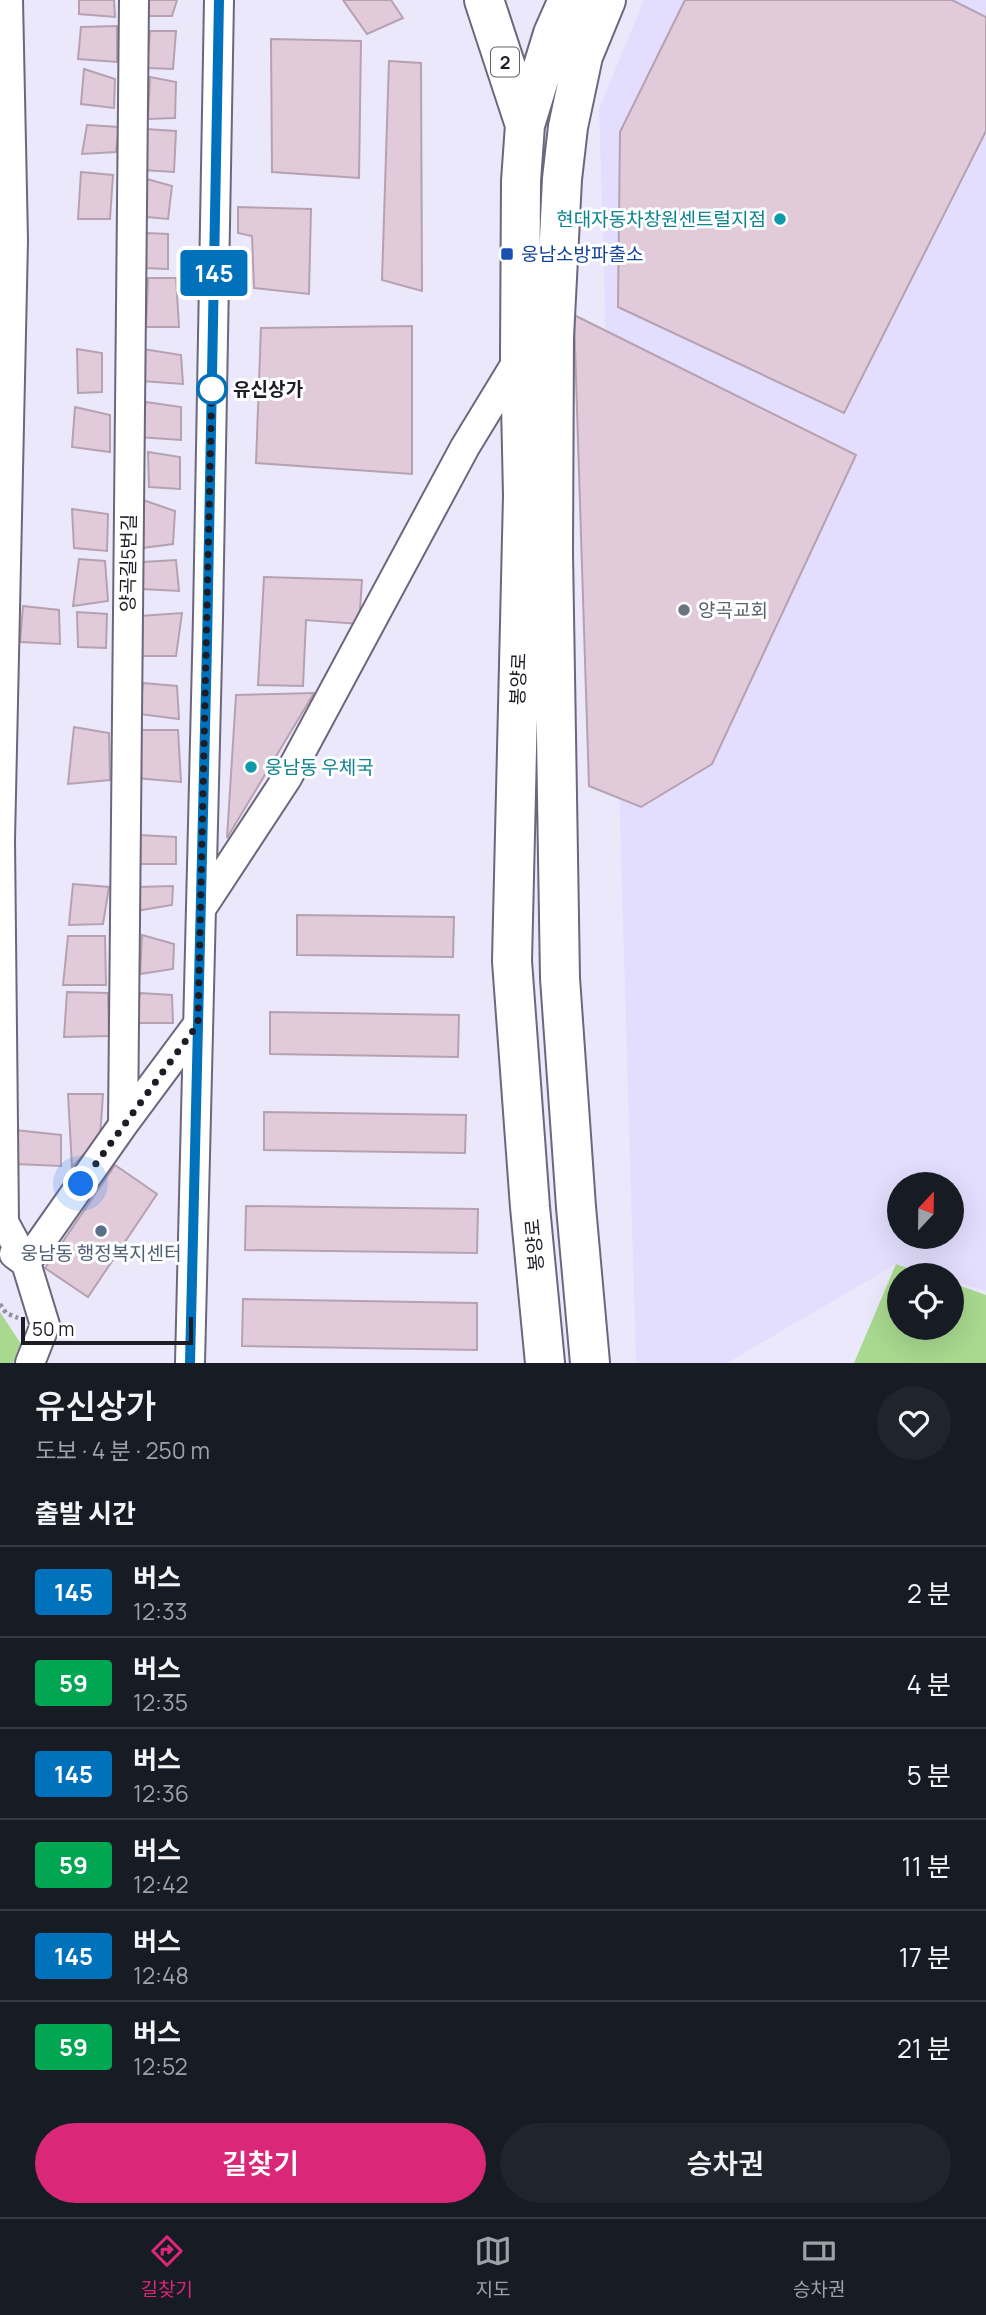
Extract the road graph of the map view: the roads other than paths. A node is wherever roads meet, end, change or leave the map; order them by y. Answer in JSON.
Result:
{"nodes":[{"id":1,"x":9,"y":0,"type":"edge"},
{"id":2,"x":134,"y":0,"type":"edge"},
{"id":3,"x":219,"y":0,"type":"edge"},
{"id":4,"x":484,"y":0,"type":"edge"},
{"id":5,"x":568,"y":0,"type":"edge"},
{"id":6,"x":606,"y":0,"type":"edge"},
{"id":7,"x":525,"y":125,"type":"junction"},
{"id":8,"x":554,"y":337,"type":"junction"},
{"id":9,"x":520,"y":356,"type":"junction"},
{"id":10,"x":201,"y":909,"type":"junction"},
{"id":11,"x":198,"y":1024,"type":"junction"},
{"id":12,"x":123,"y":1125,"type":"junction"},
{"id":13,"x":0,"y":1242,"type":"edge"},
{"id":14,"x":26,"y":1263,"type":"junction"},
{"id":15,"x":30,"y":1363,"type":"edge"},
{"id":16,"x":190,"y":1363,"type":"edge"},
{"id":17,"x":545,"y":1363,"type":"edge"},
{"id":18,"x":590,"y":1363,"type":"edge"}],
"edges":[{"from":1,"to":14,"type":"street"},
{"from":2,"to":12,"type":"street","name":"양곡길5번길"},
{"from":3,"to":10,"type":"street"},
{"from":4,"to":7,"type":"main road","name":"봉양로","number":"2"},
{"from":5,"to":7,"type":"main road"},
{"from":6,"to":8,"type":"main road","name":"봉양로"},
{"from":7,"to":9,"type":"main road","name":"봉양로"},
{"from":8,"to":9,"type":"street"},
{"from":8,"to":18,"type":"main road","name":"봉양로"},
{"from":9,"to":10,"type":"street"},
{"from":9,"to":17,"type":"main road","name":"봉양로"},
{"from":10,"to":11,"type":"street"},
{"from":11,"to":12,"type":"street"},
{"from":11,"to":16,"type":"street"},
{"from":12,"to":14,"type":"street"},
{"from":13,"to":14,"type":"street"},
{"from":14,"to":15,"type":"street"}]}
